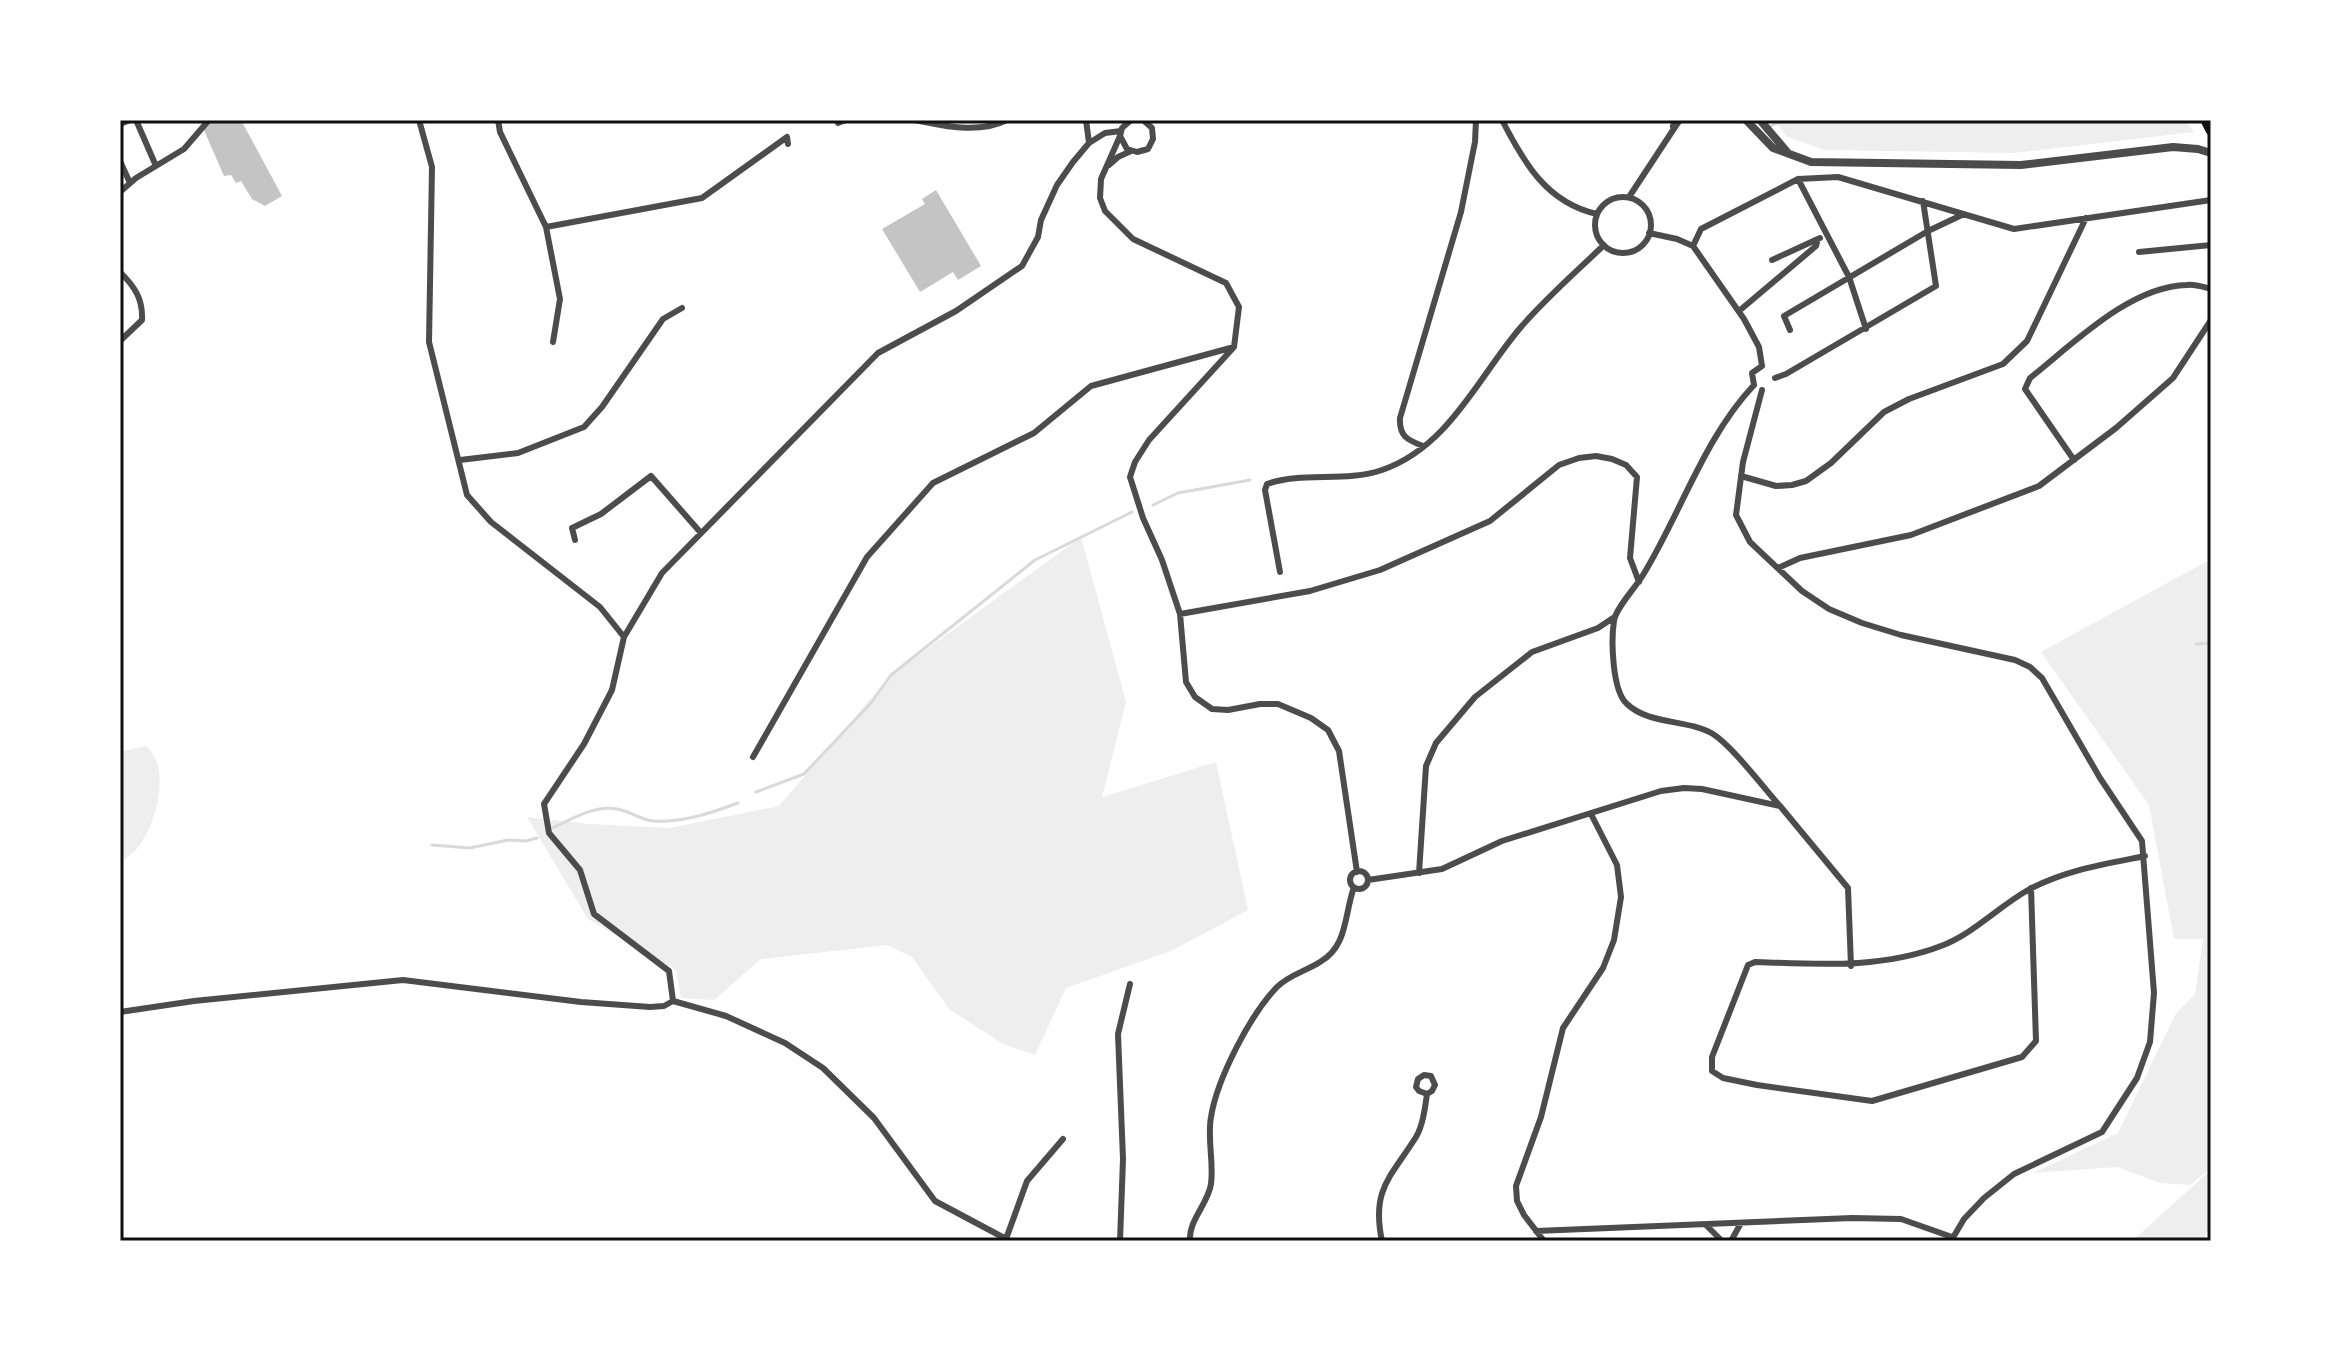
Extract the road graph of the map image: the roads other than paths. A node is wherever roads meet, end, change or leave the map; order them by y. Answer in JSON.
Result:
{"nodes":[{"id":1,"x":130,"y":120,"type":"edge"},
{"id":2,"x":136,"y":120,"type":"edge"},
{"id":3,"x":209,"y":120,"type":"edge"},
{"id":4,"x":419,"y":120,"type":"edge"},
{"id":5,"x":498,"y":120,"type":"edge"},
{"id":6,"x":846,"y":120,"type":"edge"},
{"id":7,"x":915,"y":120,"type":"edge"},
{"id":8,"x":1007,"y":120,"type":"edge"},
{"id":9,"x":1086,"y":120,"type":"edge"},
{"id":10,"x":1476,"y":120,"type":"edge"},
{"id":11,"x":1502,"y":120,"type":"edge"},
{"id":12,"x":1746,"y":120,"type":"edge"},
{"id":13,"x":1758,"y":120,"type":"edge"},
{"id":14,"x":2206,"y":120,"type":"edge"},
{"id":15,"x":1127,"y":121,"type":"edge"},
{"id":16,"x":1147,"y":121,"type":"edge"},
{"id":17,"x":1678,"y":122,"type":"edge"},
{"id":18,"x":838,"y":123,"type":"dead end"},
{"id":19,"x":120,"y":124,"type":"edge"},
{"id":20,"x":2211,"y":130,"type":"edge"},
{"id":21,"x":1120,"y":134,"type":"junction"},
{"id":22,"x":1101,"y":136,"type":"junction"},
{"id":23,"x":1089,"y":143,"type":"junction"},
{"id":24,"x":788,"y":144,"type":"dead end"},
{"id":25,"x":1131,"y":151,"type":"junction"},
{"id":26,"x":1112,"y":152,"type":"junction"},
{"id":27,"x":2211,"y":153,"type":"edge"},
{"id":28,"x":1791,"y":155,"type":"junction"},
{"id":29,"x":120,"y":161,"type":"edge"},
{"id":30,"x":156,"y":166,"type":"junction"},
{"id":31,"x":1106,"y":167,"type":"junction"},
{"id":32,"x":1798,"y":179,"type":"junction"},
{"id":33,"x":130,"y":183,"type":"junction"},
{"id":34,"x":120,"y":192,"type":"edge"},
{"id":35,"x":1629,"y":197,"type":"junction"},
{"id":36,"x":2211,"y":200,"type":"edge"},
{"id":37,"x":1923,"y":201,"type":"junction"},
{"id":38,"x":1597,"y":214,"type":"junction"},
{"id":39,"x":1964,"y":214,"type":"junction"},
{"id":40,"x":2086,"y":218,"type":"junction"},
{"id":41,"x":546,"y":227,"type":"junction"},
{"id":42,"x":1928,"y":231,"type":"junction"},
{"id":43,"x":1649,"y":233,"type":"junction"},
{"id":44,"x":1827,"y":235,"type":"junction"},
{"id":45,"x":1818,"y":239,"type":"junction"},
{"id":46,"x":1604,"y":245,"type":"junction"},
{"id":47,"x":2211,"y":245,"type":"edge"},
{"id":48,"x":1693,"y":246,"type":"junction"},
{"id":49,"x":2139,"y":252,"type":"dead end"},
{"id":50,"x":1785,"y":254,"type":"junction"},
{"id":51,"x":1772,"y":260,"type":"dead end"},
{"id":52,"x":1789,"y":269,"type":"junction"},
{"id":53,"x":120,"y":272,"type":"edge"},
{"id":54,"x":1849,"y":277,"type":"junction"},
{"id":55,"x":2211,"y":289,"type":"edge"},
{"id":56,"x":682,"y":308,"type":"dead end"},
{"id":57,"x":1739,"y":311,"type":"junction"},
{"id":58,"x":2211,"y":320,"type":"edge"},
{"id":59,"x":1866,"y":329,"type":"junction"},
{"id":60,"x":1790,"y":330,"type":"dead end"},
{"id":61,"x":120,"y":341,"type":"edge"},
{"id":62,"x":553,"y":342,"type":"dead end"},
{"id":63,"x":1234,"y":347,"type":"junction"},
{"id":64,"x":1762,"y":366,"type":"junction"},
{"id":65,"x":1775,"y":378,"type":"junction"},
{"id":66,"x":1754,"y":385,"type":"junction"},
{"id":67,"x":1762,"y":390,"type":"junction"},
{"id":68,"x":1423,"y":446,"type":"junction"},
{"id":69,"x":460,"y":460,"type":"junction"},
{"id":70,"x":2074,"y":460,"type":"junction"},
{"id":71,"x":1741,"y":476,"type":"junction"},
{"id":72,"x":701,"y":533,"type":"junction"},
{"id":73,"x":575,"y":540,"type":"dead end"},
{"id":74,"x":1778,"y":568,"type":"junction"},
{"id":75,"x":1280,"y":572,"type":"dead end"},
{"id":76,"x":1639,"y":582,"type":"junction"},
{"id":77,"x":1180,"y":614,"type":"junction"},
{"id":78,"x":1613,"y":618,"type":"junction"},
{"id":79,"x":624,"y":637,"type":"junction"},
{"id":80,"x":753,"y":757,"type":"dead end"},
{"id":81,"x":1780,"y":806,"type":"junction"},
{"id":82,"x":1591,"y":814,"type":"junction"},
{"id":83,"x":2145,"y":856,"type":"junction"},
{"id":84,"x":1357,"y":872,"type":"junction"},
{"id":85,"x":1419,"y":873,"type":"junction"},
{"id":86,"x":1368,"y":880,"type":"junction"},
{"id":87,"x":1354,"y":887,"type":"junction"},
{"id":88,"x":2031,"y":888,"type":"junction"},
{"id":89,"x":1851,"y":966,"type":"junction"},
{"id":90,"x":1130,"y":984,"type":"dead end"},
{"id":91,"x":673,"y":1001,"type":"junction"},
{"id":92,"x":120,"y":1012,"type":"edge"},
{"id":93,"x":1427,"y":1094,"type":"dead end"},
{"id":94,"x":1063,"y":1139,"type":"dead end"},
{"id":95,"x":1741,"y":1223,"type":"junction"},
{"id":96,"x":1706,"y":1225,"type":"junction"},
{"id":97,"x":1536,"y":1231,"type":"junction"},
{"id":98,"x":1952,"y":1239,"type":"edge"},
{"id":99,"x":1008,"y":1240,"type":"edge"},
{"id":100,"x":1120,"y":1241,"type":"edge"},
{"id":101,"x":1190,"y":1241,"type":"edge"},
{"id":102,"x":1382,"y":1241,"type":"edge"},
{"id":103,"x":1544,"y":1241,"type":"edge"},
{"id":104,"x":1722,"y":1241,"type":"edge"},
{"id":105,"x":1731,"y":1241,"type":"edge"}],
"edges":[{"from":1,"to":19,"type":"street"},
{"from":2,"to":30,"type":"street"},
{"from":3,"to":30,"type":"street"},
{"from":4,"to":69,"type":"street"},
{"from":5,"to":41,"type":"street"},
{"from":6,"to":18,"type":"street"},
{"from":7,"to":8,"type":"street"},
{"from":9,"to":23,"type":"street"},
{"from":10,"to":68,"type":"street"},
{"from":11,"to":38,"type":"street"},
{"from":12,"to":28,"type":"street"},
{"from":13,"to":28,"type":"street"},
{"from":14,"to":20,"type":"highway"},
{"from":15,"to":21,"type":"street"},
{"from":16,"to":25,"type":"street"},
{"from":17,"to":35,"type":"street"},
{"from":21,"to":22,"type":"street"},
{"from":21,"to":25,"type":"street"},
{"from":21,"to":26,"type":"street"},
{"from":22,"to":23,"type":"street"},
{"from":22,"to":26,"type":"street"},
{"from":23,"to":72,"type":"street"},
{"from":24,"to":41,"type":"street"},
{"from":25,"to":31,"type":"street"},
{"from":26,"to":31,"type":"street"},
{"from":27,"to":28,"type":"street"},
{"from":29,"to":33,"type":"street"},
{"from":30,"to":33,"type":"street"},
{"from":31,"to":63,"type":"street"},
{"from":32,"to":37,"type":"street"},
{"from":32,"to":44,"type":"street"},
{"from":32,"to":48,"type":"street"},
{"from":33,"to":34,"type":"street"},
{"from":35,"to":38,"type":"street"},
{"from":35,"to":43,"type":"street"},
{"from":36,"to":40,"type":"street"},
{"from":37,"to":39,"type":"street"},
{"from":37,"to":42,"type":"street"},
{"from":38,"to":46,"type":"street"},
{"from":39,"to":40,"type":"street"},
{"from":39,"to":42,"type":"street"},
{"from":40,"to":71,"type":"street"},
{"from":41,"to":62,"type":"street"},
{"from":42,"to":54,"type":"street"},
{"from":42,"to":59,"type":"street"},
{"from":43,"to":46,"type":"street"},
{"from":43,"to":48,"type":"street"},
{"from":44,"to":45,"type":"street"},
{"from":44,"to":54,"type":"street"},
{"from":45,"to":50,"type":"street"},
{"from":45,"to":52,"type":"street"},
{"from":46,"to":68,"type":"street"},
{"from":47,"to":49,"type":"street"},
{"from":48,"to":57,"type":"street"},
{"from":50,"to":51,"type":"street"},
{"from":50,"to":52,"type":"street"},
{"from":52,"to":57,"type":"street"},
{"from":53,"to":61,"type":"street"},
{"from":54,"to":59,"type":"street"},
{"from":54,"to":60,"type":"street"},
{"from":55,"to":70,"type":"street"},
{"from":56,"to":69,"type":"street"},
{"from":57,"to":64,"type":"street"},
{"from":58,"to":70,"type":"street"},
{"from":59,"to":65,"type":"street"},
{"from":63,"to":77,"type":"street"},
{"from":63,"to":80,"type":"street"},
{"from":64,"to":65,"type":"street"},
{"from":64,"to":66,"type":"street"},
{"from":65,"to":67,"type":"street"},
{"from":66,"to":67,"type":"street"},
{"from":66,"to":76,"type":"street"},
{"from":67,"to":71,"type":"street"},
{"from":68,"to":75,"type":"street"},
{"from":69,"to":79,"type":"street"},
{"from":70,"to":74,"type":"street"},
{"from":71,"to":74,"type":"street"},
{"from":72,"to":73,"type":"street"},
{"from":72,"to":79,"type":"street"},
{"from":74,"to":83,"type":"street"},
{"from":76,"to":77,"type":"street"},
{"from":76,"to":78,"type":"street"},
{"from":77,"to":84,"type":"street"},
{"from":78,"to":81,"type":"street"},
{"from":78,"to":85,"type":"street"},
{"from":79,"to":91,"type":"street"},
{"from":81,"to":82,"type":"street"},
{"from":81,"to":89,"type":"street"},
{"from":82,"to":85,"type":"street"},
{"from":82,"to":97,"type":"street"},
{"from":83,"to":88,"type":"street"},
{"from":83,"to":98,"type":"street"},
{"from":84,"to":86,"type":"street"},
{"from":84,"to":87,"type":"street"},
{"from":85,"to":86,"type":"street"},
{"from":86,"to":87,"type":"street"},
{"from":87,"to":101,"type":"street"},
{"from":88,"to":89,"type":"street"},
{"from":88,"to":89,"type":"street"},
{"from":90,"to":100,"type":"street"},
{"from":91,"to":92,"type":"street"},
{"from":91,"to":99,"type":"street"},
{"from":93,"to":102,"type":"street"},
{"from":94,"to":99,"type":"street"},
{"from":95,"to":96,"type":"street"},
{"from":95,"to":98,"type":"street"},
{"from":95,"to":105,"type":"street"},
{"from":96,"to":97,"type":"street"},
{"from":96,"to":104,"type":"street"},
{"from":97,"to":103,"type":"street"}]}
